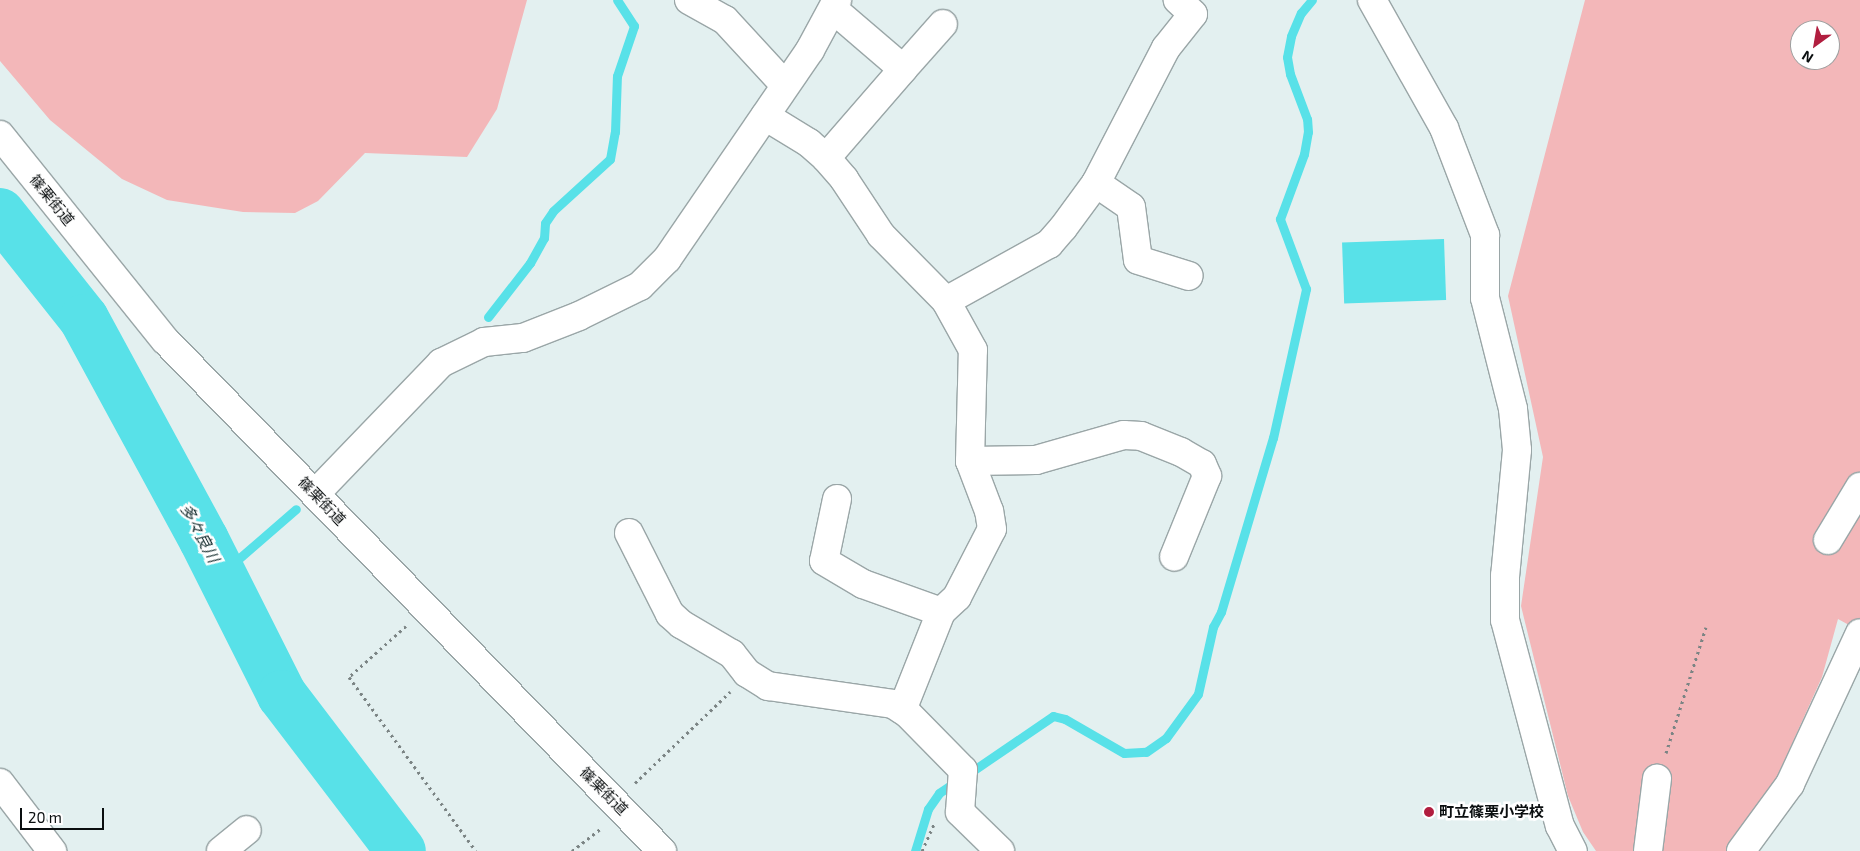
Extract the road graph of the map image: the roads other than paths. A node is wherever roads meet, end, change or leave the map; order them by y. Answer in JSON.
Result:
{"nodes":[{"id":1,"x":689,"y":0,"type":"edge"},
{"id":2,"x":1372,"y":0,"type":"edge"},
{"id":3,"x":835,"y":4,"type":"edge"},
{"id":4,"x":1193,"y":5,"type":"edge"},
{"id":5,"x":943,"y":24,"type":"dead end"},
{"id":6,"x":903,"y":68,"type":"junction"},
{"id":7,"x":785,"y":85,"type":"junction"},
{"id":8,"x":765,"y":116,"type":"junction"},
{"id":9,"x":0,"y":136,"type":"edge"},
{"id":10,"x":826,"y":158,"type":"junction"},
{"id":11,"x":1096,"y":183,"type":"junction"},
{"id":12,"x":1188,"y":276,"type":"dead end"},
{"id":13,"x":946,"y":301,"type":"junction"},
{"id":14,"x":970,"y":461,"type":"junction"},
{"id":15,"x":1860,"y":487,"type":"edge"},
{"id":16,"x":314,"y":494,"type":"junction"},
{"id":17,"x":838,"y":499,"type":"dead end"},
{"id":18,"x":630,"y":533,"type":"dead end"},
{"id":19,"x":1828,"y":540,"type":"dead end"},
{"id":20,"x":1174,"y":557,"type":"dead end"},
{"id":21,"x":941,"y":612,"type":"junction"},
{"id":22,"x":1860,"y":633,"type":"edge"},
{"id":23,"x":902,"y":710,"type":"junction"},
{"id":24,"x":1658,"y":779,"type":"road end"},
{"id":25,"x":0,"y":783,"type":"edge"},
{"id":26,"x":247,"y":830,"type":"dead end"},
{"id":27,"x":52,"y":851,"type":"edge"},
{"id":28,"x":221,"y":851,"type":"edge"},
{"id":29,"x":662,"y":851,"type":"edge"},
{"id":30,"x":1000,"y":851,"type":"edge"},
{"id":31,"x":1573,"y":851,"type":"edge"},
{"id":32,"x":1648,"y":851,"type":"edge"},
{"id":33,"x":1741,"y":851,"type":"edge"}],
"edges":[{"from":1,"to":7,"type":"street"},
{"from":2,"to":31,"type":"street"},
{"from":3,"to":6,"type":"street"},
{"from":3,"to":7,"type":"street"},
{"from":4,"to":11,"type":"street"},
{"from":5,"to":6,"type":"street"},
{"from":6,"to":10,"type":"street"},
{"from":7,"to":8,"type":"street"},
{"from":8,"to":10,"type":"street"},
{"from":8,"to":16,"type":"street"},
{"from":9,"to":16,"type":"street","name":"篠栗街道"},
{"from":10,"to":13,"type":"street"},
{"from":11,"to":12,"type":"street"},
{"from":11,"to":13,"type":"street"},
{"from":13,"to":14,"type":"street"},
{"from":14,"to":20,"type":"street"},
{"from":14,"to":21,"type":"street"},
{"from":15,"to":19,"type":"street"},
{"from":16,"to":29,"type":"street","name":"篠栗街道"},
{"from":17,"to":21,"type":"street"},
{"from":18,"to":23,"type":"street"},
{"from":21,"to":23,"type":"street"},
{"from":22,"to":33,"type":"street"},
{"from":23,"to":30,"type":"street"},
{"from":24,"to":32,"type":"street"},
{"from":25,"to":27,"type":"street"},
{"from":26,"to":28,"type":"street"}]}
